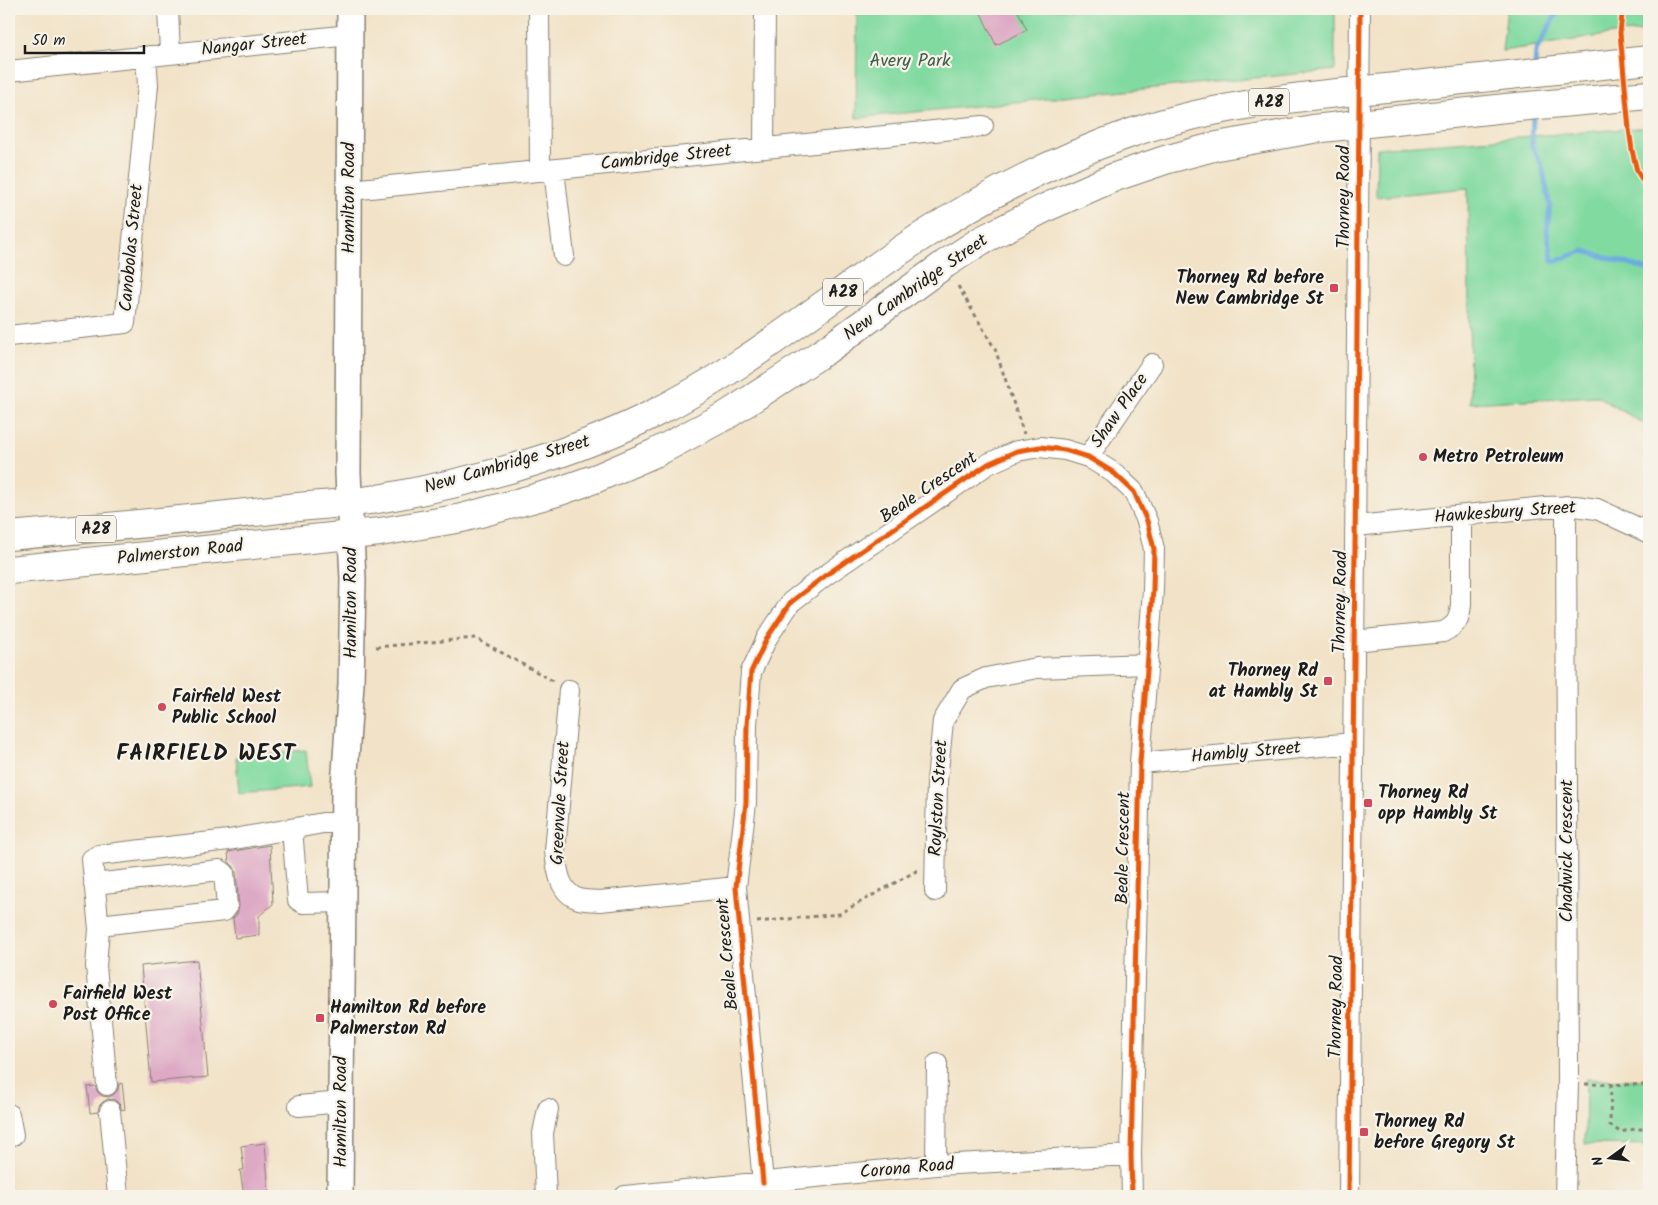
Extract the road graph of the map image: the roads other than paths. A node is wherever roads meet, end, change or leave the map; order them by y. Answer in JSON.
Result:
{"nodes":[{"id":1,"x":168,"y":9,"type":"edge"},
{"id":2,"x":350,"y":9,"type":"edge"},
{"id":3,"x":539,"y":9,"type":"edge"},
{"id":4,"x":765,"y":9,"type":"edge"},
{"id":5,"x":1360,"y":9,"type":"edge"},
{"id":6,"x":350,"y":35,"type":"junction"},
{"id":7,"x":170,"y":54,"type":"junction"},
{"id":8,"x":146,"y":57,"type":"junction"},
{"id":9,"x":1649,"y":60,"type":"edge"},
{"id":10,"x":9,"y":71,"type":"edge"},
{"id":11,"x":1358,"y":90,"type":"junction"},
{"id":12,"x":1649,"y":95,"type":"edge"},
{"id":13,"x":1358,"y":123,"type":"junction"},
{"id":14,"x":983,"y":126,"type":"dead end"},
{"id":15,"x":764,"y":148,"type":"junction"},
{"id":16,"x":547,"y":170,"type":"junction"},
{"id":17,"x":350,"y":190,"type":"junction"},
{"id":18,"x":564,"y":256,"type":"dead end"},
{"id":19,"x":9,"y":336,"type":"edge"},
{"id":20,"x":1152,"y":364,"type":"dead end"},
{"id":21,"x":1088,"y":457,"type":"junction"},
{"id":22,"x":348,"y":502,"type":"junction"},
{"id":23,"x":1566,"y":506,"type":"junction"},
{"id":24,"x":1461,"y":516,"type":"junction"},
{"id":25,"x":1356,"y":526,"type":"junction"},
{"id":26,"x":1649,"y":534,"type":"edge"},
{"id":27,"x":9,"y":536,"type":"edge"},
{"id":28,"x":351,"y":536,"type":"junction"},
{"id":29,"x":9,"y":570,"type":"edge"},
{"id":30,"x":1354,"y":641,"type":"junction"},
{"id":31,"x":1148,"y":664,"type":"junction"},
{"id":32,"x":569,"y":690,"type":"road end"},
{"id":33,"x":1353,"y":743,"type":"junction"},
{"id":34,"x":1140,"y":763,"type":"junction"},
{"id":35,"x":344,"y":823,"type":"junction"},
{"id":36,"x":292,"y":829,"type":"junction"},
{"id":37,"x":94,"y":884,"type":"junction"},
{"id":38,"x":736,"y":887,"type":"junction"},
{"id":39,"x":935,"y":891,"type":"dead end"},
{"id":40,"x":343,"y":902,"type":"junction"},
{"id":41,"x":99,"y":925,"type":"junction"},
{"id":42,"x":938,"y":1064,"type":"dead end"},
{"id":43,"x":107,"y":1085,"type":"dead end"},
{"id":44,"x":340,"y":1102,"type":"junction"},
{"id":45,"x":299,"y":1106,"type":"dead end"},
{"id":46,"x":548,"y":1109,"type":"dead end"},
{"id":47,"x":110,"y":1111,"type":"dead end"},
{"id":48,"x":9,"y":1114,"type":"edge"},
{"id":49,"x":13,"y":1135,"type":"dead end"},
{"id":50,"x":1131,"y":1155,"type":"junction"},
{"id":51,"x":936,"y":1165,"type":"junction"},
{"id":52,"x":763,"y":1183,"type":"junction"},
{"id":53,"x":726,"y":1192,"type":"edge"},
{"id":54,"x":118,"y":1196,"type":"edge"},
{"id":55,"x":340,"y":1196,"type":"edge"},
{"id":56,"x":546,"y":1196,"type":"edge"},
{"id":57,"x":625,"y":1196,"type":"edge"},
{"id":58,"x":1132,"y":1196,"type":"edge"},
{"id":59,"x":1349,"y":1196,"type":"edge"},
{"id":60,"x":1565,"y":1196,"type":"edge"}],
"edges":[{"from":1,"to":7,"type":"street"},
{"from":2,"to":6,"type":"main road","name":"Hamilton Road"},
{"from":3,"to":16,"type":"street"},
{"from":4,"to":15,"type":"street"},
{"from":5,"to":11,"type":"street","name":"Thorney Road"},
{"from":6,"to":7,"type":"street","name":"Nangar Street"},
{"from":6,"to":17,"type":"main road","name":"Hamilton Road"},
{"from":7,"to":8,"type":"street","name":"Nangar Street"},
{"from":8,"to":10,"type":"street","name":"Nangar Street"},
{"from":8,"to":19,"type":"street","name":"Canobolas Street"},
{"from":9,"to":11,"type":"highway","name":"New Cambridge Street","number":"A28"},
{"from":11,"to":13,"type":"street","name":"Thorney Road"},
{"from":11,"to":22,"type":"highway","name":"New Cambridge Street","number":"A28"},
{"from":12,"to":13,"type":"highway","name":"New Cambridge Street","number":"A28"},
{"from":13,"to":25,"type":"street","name":"Thorney Road"},
{"from":13,"to":28,"type":"highway","name":"New Cambridge Street","number":"A28"},
{"from":14,"to":15,"type":"street","name":"Cambridge Street"},
{"from":15,"to":16,"type":"street","name":"Cambridge Street"},
{"from":16,"to":17,"type":"street","name":"Cambridge Street"},
{"from":16,"to":18,"type":"street"},
{"from":17,"to":22,"type":"main road","name":"Hamilton Road"},
{"from":20,"to":21,"type":"street","name":"Shaw Place"},
{"from":21,"to":31,"type":"street","name":"Beale Crescent"},
{"from":21,"to":38,"type":"street","name":"Beale Crescent"},
{"from":22,"to":27,"type":"highway","name":"Palmerston Road","number":"A28"},
{"from":22,"to":28,"type":"main road","name":"Hamilton Road"},
{"from":23,"to":24,"type":"street","name":"Hawkesbury Street"},
{"from":23,"to":26,"type":"street","name":"Hawkesbury Street"},
{"from":23,"to":60,"type":"street","name":"Chadwick Crescent"},
{"from":24,"to":25,"type":"street","name":"Hawkesbury Street"},
{"from":24,"to":30,"type":"street"},
{"from":25,"to":30,"type":"street","name":"Thorney Road"},
{"from":28,"to":29,"type":"highway","name":"Palmerston Road","number":"A28"},
{"from":28,"to":35,"type":"main road","name":"Hamilton Road"},
{"from":30,"to":33,"type":"street","name":"Thorney Road"},
{"from":31,"to":34,"type":"street","name":"Beale Crescent"},
{"from":31,"to":39,"type":"street","name":"Roylston Street"},
{"from":32,"to":38,"type":"street","name":"Greenvale Street"},
{"from":33,"to":34,"type":"street","name":"Hambly Street"},
{"from":33,"to":59,"type":"street","name":"Thorney Road"},
{"from":34,"to":50,"type":"street","name":"Beale Crescent"},
{"from":35,"to":36,"type":"street"},
{"from":35,"to":40,"type":"main road","name":"Hamilton Road"},
{"from":36,"to":37,"type":"street"},
{"from":36,"to":40,"type":"street"},
{"from":37,"to":41,"type":"street"},
{"from":37,"to":41,"type":"street"},
{"from":38,"to":52,"type":"street","name":"Beale Crescent"},
{"from":40,"to":44,"type":"main road","name":"Hamilton Road"},
{"from":41,"to":43,"type":"street"},
{"from":42,"to":51,"type":"street"},
{"from":44,"to":45,"type":"street"},
{"from":44,"to":55,"type":"main road","name":"Hamilton Road"},
{"from":46,"to":56,"type":"street"},
{"from":47,"to":54,"type":"street"},
{"from":48,"to":49,"type":"street"},
{"from":50,"to":51,"type":"street","name":"Corona Road"},
{"from":50,"to":58,"type":"street","name":"Beale Crescent"},
{"from":51,"to":52,"type":"street","name":"Corona Road"},
{"from":52,"to":53,"type":"street","name":"Corona Road"},
{"from":53,"to":57,"type":"street","name":"Corona Road"}]}
